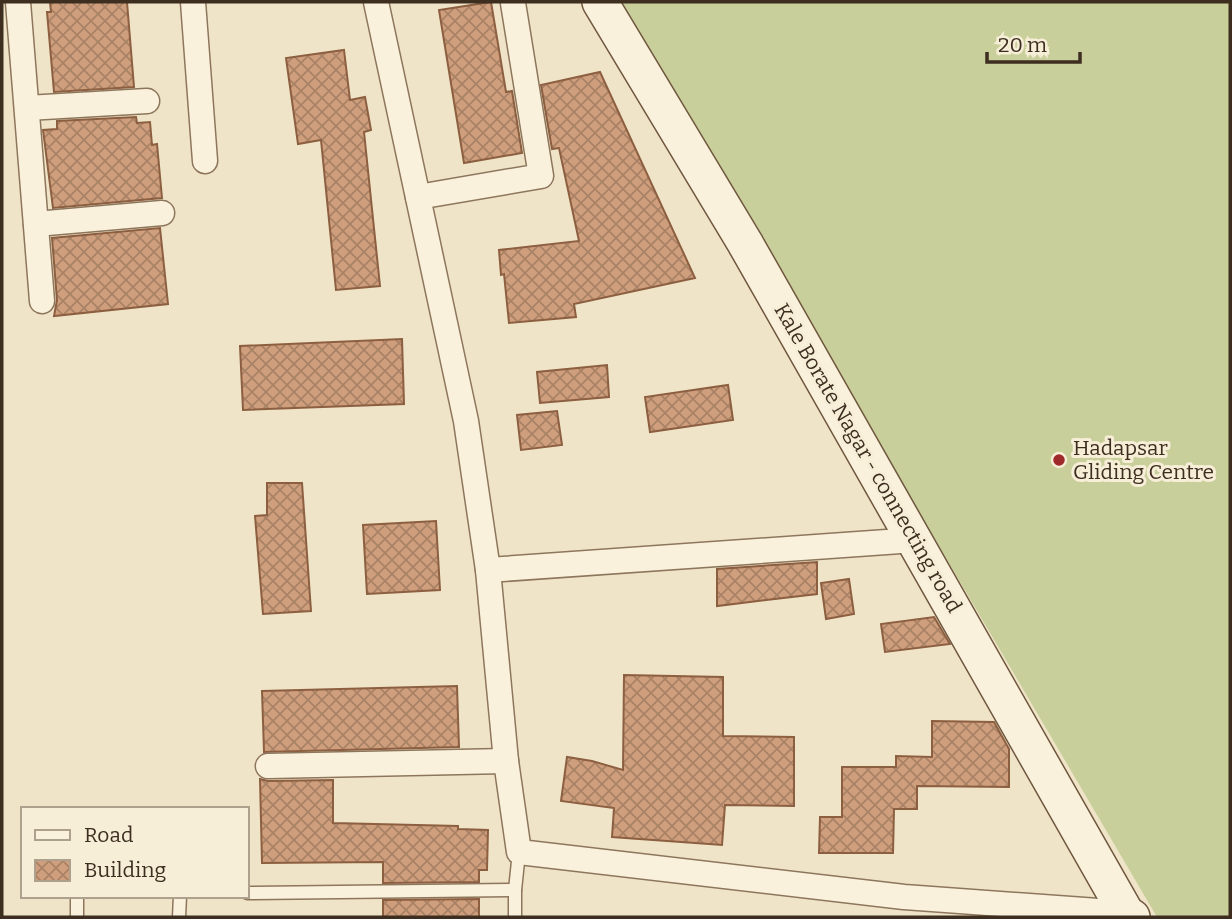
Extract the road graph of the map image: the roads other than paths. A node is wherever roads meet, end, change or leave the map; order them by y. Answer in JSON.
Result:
{"nodes":[{"id":1,"x":18,"y":2,"type":"edge"},
{"id":2,"x":193,"y":2,"type":"edge"},
{"id":3,"x":376,"y":2,"type":"edge"},
{"id":4,"x":600,"y":2,"type":"edge"},
{"id":5,"x":513,"y":3,"type":"edge"},
{"id":6,"x":147,"y":101,"type":"dead end"},
{"id":7,"x":27,"y":108,"type":"junction"},
{"id":8,"x":205,"y":160,"type":"dead end"},
{"id":9,"x":418,"y":197,"type":"junction"},
{"id":10,"x":162,"y":213,"type":"dead end"},
{"id":11,"x":36,"y":224,"type":"junction"},
{"id":12,"x":42,"y":300,"type":"dead end"},
{"id":13,"x":915,"y":540,"type":"junction"},
{"id":14,"x":488,"y":570,"type":"junction"},
{"id":15,"x":506,"y":761,"type":"junction"},
{"id":16,"x":268,"y":766,"type":"dead end"},
{"id":17,"x":519,"y":852,"type":"junction"},
{"id":18,"x":515,"y":890,"type":"junction"},
{"id":19,"x":248,"y":893,"type":"edge"},
{"id":20,"x":77,"y":898,"type":"edge"},
{"id":21,"x":180,"y":898,"type":"edge"},
{"id":22,"x":1129,"y":915,"type":"edge"},
{"id":23,"x":77,"y":917,"type":"edge"},
{"id":24,"x":179,"y":917,"type":"edge"},
{"id":25,"x":515,"y":917,"type":"edge"}],
"edges":[{"from":1,"to":7,"type":"street"},
{"from":2,"to":8,"type":"street"},
{"from":3,"to":9,"type":"street"},
{"from":4,"to":13,"type":"street","name":"Kale Borate Nagar - connecting road"},
{"from":5,"to":9,"type":"street"},
{"from":6,"to":7,"type":"street"},
{"from":7,"to":11,"type":"street"},
{"from":9,"to":14,"type":"street"},
{"from":10,"to":11,"type":"street"},
{"from":11,"to":12,"type":"street"},
{"from":13,"to":14,"type":"street"},
{"from":13,"to":22,"type":"street","name":"Kale Borate Nagar - connecting road"},
{"from":14,"to":15,"type":"street"},
{"from":15,"to":16,"type":"street"},
{"from":15,"to":17,"type":"street"},
{"from":17,"to":18,"type":"lane"},
{"from":17,"to":22,"type":"street"},
{"from":18,"to":19,"type":"lane"},
{"from":18,"to":25,"type":"lane"},
{"from":20,"to":23,"type":"lane"},
{"from":21,"to":24,"type":"lane"}]}
